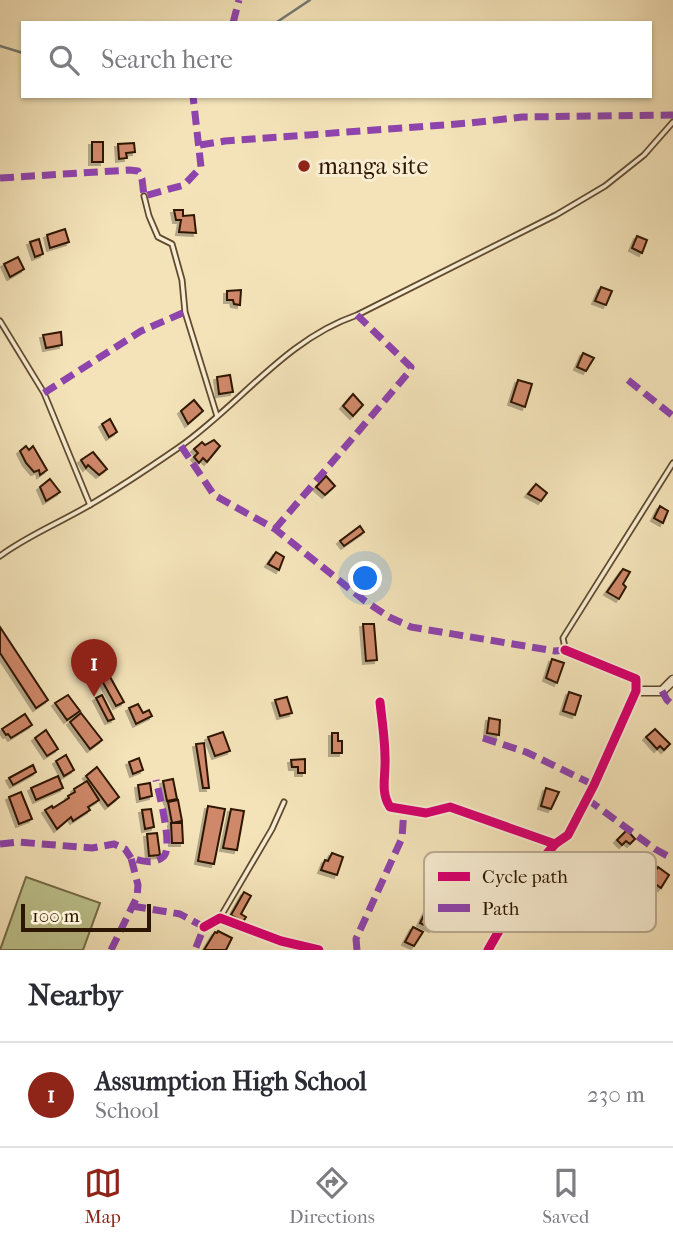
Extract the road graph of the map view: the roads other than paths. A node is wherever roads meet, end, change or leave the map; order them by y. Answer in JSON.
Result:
{"nodes":[{"id":1,"x":673,"y":122,"type":"edge"},
{"id":2,"x":144,"y":196,"type":"dead end"},
{"id":3,"x":0,"y":321,"type":"edge"},
{"id":4,"x":217,"y":416,"type":"junction"},
{"id":5,"x":673,"y":463,"type":"edge"},
{"id":6,"x":90,"y":505,"type":"junction"},
{"id":7,"x":0,"y":556,"type":"edge"},
{"id":8,"x":565,"y":650,"type":"joint"},
{"id":9,"x":673,"y":680,"type":"edge"},
{"id":10,"x":636,"y":691,"type":"junction"},
{"id":11,"x":380,"y":702,"type":"dead end"},
{"id":12,"x":284,"y":802,"type":"dead end"},
{"id":13,"x":555,"y":844,"type":"junction"},
{"id":14,"x":549,"y":852,"type":"edge"},
{"id":15,"x":220,"y":918,"type":"junction"},
{"id":16,"x":204,"y":927,"type":"dead end"},
{"id":17,"x":498,"y":932,"type":"edge"},
{"id":18,"x":319,"y":950,"type":"edge"},
{"id":19,"x":488,"y":950,"type":"edge"}],
"edges":[{"from":1,"to":4,"type":"lane"},
{"from":2,"to":4,"type":"lane"},
{"from":3,"to":6,"type":"lane"},
{"from":4,"to":6,"type":"lane"},
{"from":5,"to":8,"type":"lane"},
{"from":6,"to":7,"type":"lane"},
{"from":8,"to":10,"type":"street"},
{"from":9,"to":10,"type":"street"},
{"from":10,"to":13,"type":"street"},
{"from":11,"to":13,"type":"street"},
{"from":12,"to":15,"type":"lane"},
{"from":13,"to":14,"type":"street"},
{"from":15,"to":16,"type":"street"},
{"from":15,"to":18,"type":"street"},
{"from":17,"to":19,"type":"street"}]}
